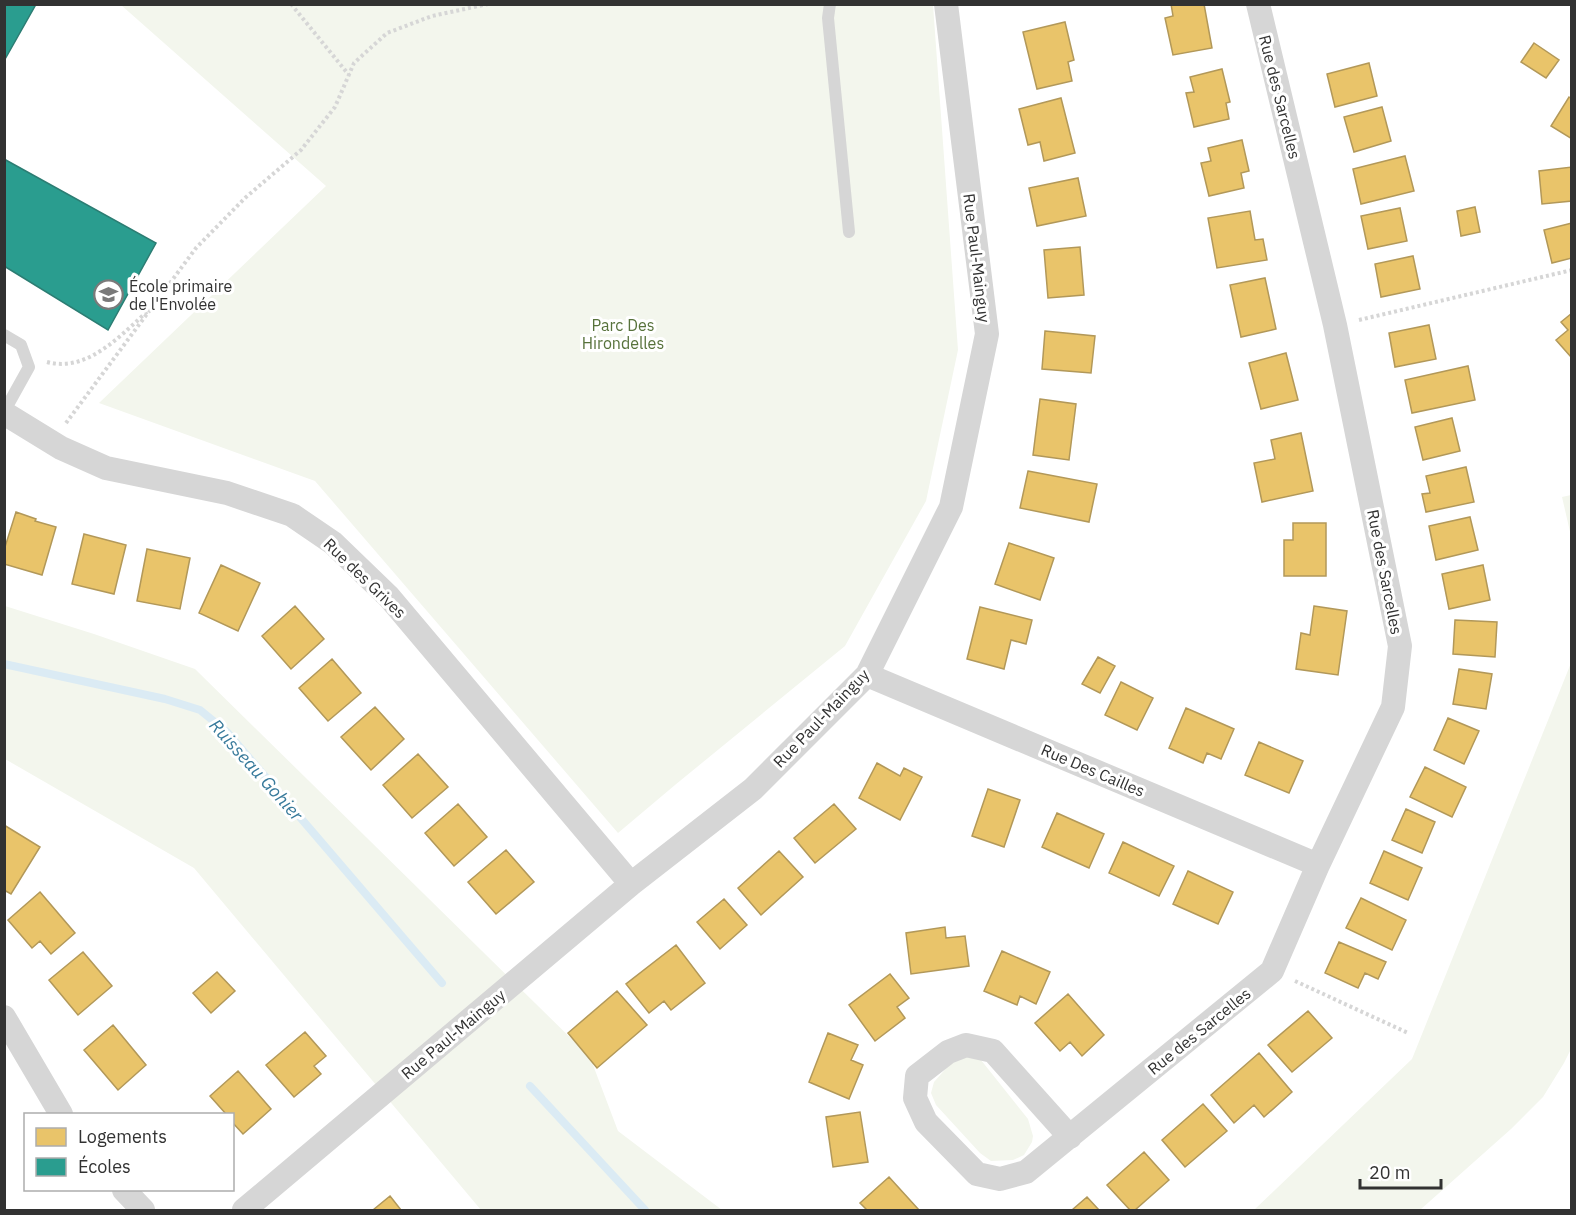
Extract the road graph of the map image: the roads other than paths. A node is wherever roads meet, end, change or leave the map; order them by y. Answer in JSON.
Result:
{"nodes":[{"id":1,"x":830,"y":4,"type":"edge"},
{"id":2,"x":946,"y":4,"type":"edge"},
{"id":3,"x":1258,"y":4,"type":"edge"},
{"id":4,"x":849,"y":232,"type":"dead end"},
{"id":5,"x":4,"y":334,"type":"edge"},
{"id":6,"x":4,"y":412,"type":"edge"},
{"id":7,"x":867,"y":675,"type":"junction"},
{"id":8,"x":1318,"y":865,"type":"junction"},
{"id":9,"x":631,"y":884,"type":"junction"},
{"id":10,"x":5,"y":1019,"type":"edge"},
{"id":11,"x":60,"y":1113,"type":"edge"},
{"id":12,"x":1070,"y":1137,"type":"junction"},
{"id":13,"x":125,"y":1191,"type":"edge"},
{"id":14,"x":143,"y":1210,"type":"edge"},
{"id":15,"x":244,"y":1210,"type":"edge"}],
"edges":[{"from":1,"to":4,"type":"lane"},
{"from":2,"to":7,"type":"street","name":"Rue Paul-Mainguy"},
{"from":3,"to":8,"type":"street","name":"Rue des Sarcelles"},
{"from":5,"to":6,"type":"lane"},
{"from":6,"to":9,"type":"street","name":"Rue des Grives"},
{"from":7,"to":8,"type":"street","name":"Rue Des Cailles"},
{"from":7,"to":9,"type":"street","name":"Rue Paul-Mainguy"},
{"from":8,"to":12,"type":"street","name":"Rue des Sarcelles"},
{"from":9,"to":15,"type":"street","name":"Rue Paul-Mainguy"},
{"from":10,"to":11,"type":"street"},
{"from":12,"to":12,"type":"street","name":"Rue des Sarcelles"},
{"from":13,"to":14,"type":"street"}]}
